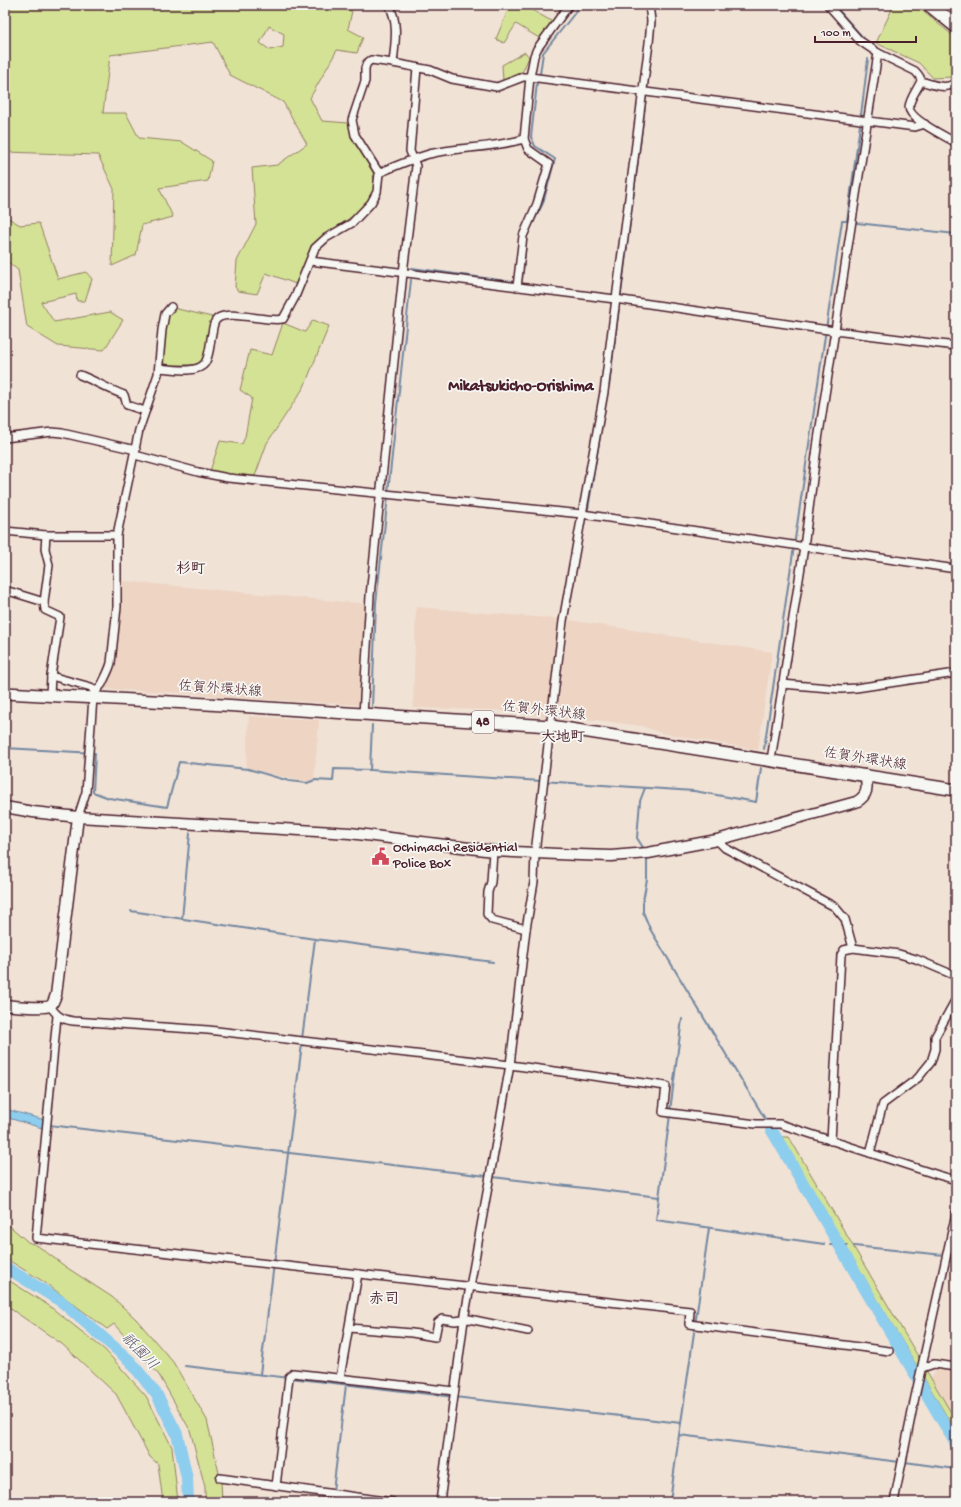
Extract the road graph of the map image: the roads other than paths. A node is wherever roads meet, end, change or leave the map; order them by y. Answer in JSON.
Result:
{"nodes":[{"id":1,"x":389,"y":5,"type":"edge"},
{"id":2,"x":569,"y":5,"type":"edge"},
{"id":3,"x":649,"y":5,"type":"edge"},
{"id":4,"x":828,"y":5,"type":"edge"},
{"id":5,"x":930,"y":5,"type":"edge"},
{"id":6,"x":952,"y":5,"type":"edge"},
{"id":7,"x":956,"y":8,"type":"edge"},
{"id":8,"x":956,"y":26,"type":"edge"},
{"id":9,"x":878,"y":53,"type":"junction"},
{"id":10,"x":393,"y":63,"type":"junction"},
{"id":11,"x":417,"y":68,"type":"junction"},
{"id":12,"x":530,"y":77,"type":"junction"},
{"id":13,"x":921,"y":81,"type":"junction"},
{"id":14,"x":956,"y":82,"type":"edge"},
{"id":15,"x":643,"y":92,"type":"junction"},
{"id":16,"x":867,"y":121,"type":"junction"},
{"id":17,"x":925,"y":124,"type":"junction"},
{"id":18,"x":524,"y":139,"type":"junction"},
{"id":19,"x":956,"y":142,"type":"edge"},
{"id":20,"x":414,"y":159,"type":"junction"},
{"id":21,"x":379,"y":172,"type":"junction"},
{"id":22,"x":310,"y":261,"type":"junction"},
{"id":23,"x":403,"y":273,"type":"junction"},
{"id":24,"x":517,"y":286,"type":"junction"},
{"id":25,"x":615,"y":299,"type":"junction"},
{"id":26,"x":171,"y":306,"type":"dead end"},
{"id":27,"x":835,"y":331,"type":"junction"},
{"id":28,"x":956,"y":346,"type":"edge"},
{"id":29,"x":159,"y":368,"type":"junction"},
{"id":30,"x":80,"y":375,"type":"dead end"},
{"id":31,"x":145,"y":411,"type":"junction"},
{"id":32,"x":5,"y":438,"type":"edge"},
{"id":33,"x":135,"y":452,"type":"junction"},
{"id":34,"x":381,"y":494,"type":"junction"},
{"id":35,"x":582,"y":514,"type":"junction"},
{"id":36,"x":5,"y":531,"type":"edge"},
{"id":37,"x":46,"y":535,"type":"junction"},
{"id":38,"x":117,"y":535,"type":"junction"},
{"id":39,"x":804,"y":547,"type":"junction"},
{"id":40,"x":956,"y":569,"type":"edge"},
{"id":41,"x":5,"y":590,"type":"edge"},
{"id":42,"x":44,"y":602,"type":"junction"},
{"id":43,"x":956,"y":673,"type":"edge"},
{"id":44,"x":51,"y":676,"type":"junction"},
{"id":45,"x":782,"y":684,"type":"junction"},
{"id":46,"x":5,"y":693,"type":"edge"},
{"id":47,"x":50,"y":695,"type":"junction"},
{"id":48,"x":94,"y":695,"type":"junction"},
{"id":49,"x":363,"y":714,"type":"junction"},
{"id":50,"x":551,"y":726,"type":"junction"},
{"id":51,"x":771,"y":760,"type":"junction"},
{"id":52,"x":865,"y":775,"type":"junction"},
{"id":53,"x":956,"y":790,"type":"edge"},
{"id":54,"x":5,"y":807,"type":"edge"},
{"id":55,"x":78,"y":817,"type":"junction"},
{"id":56,"x":717,"y":840,"type":"junction"},
{"id":57,"x":493,"y":851,"type":"junction"},
{"id":58,"x":535,"y":853,"type":"junction"},
{"id":59,"x":526,"y":929,"type":"junction"},
{"id":60,"x":853,"y":948,"type":"junction"},
{"id":61,"x":956,"y":976,"type":"edge"},
{"id":62,"x":956,"y":999,"type":"edge"},
{"id":63,"x":5,"y":1006,"type":"edge"},
{"id":64,"x":50,"y":1006,"type":"junction"},
{"id":65,"x":57,"y":1016,"type":"junction"},
{"id":66,"x":510,"y":1065,"type":"junction"},
{"id":67,"x":831,"y":1141,"type":"junction"},
{"id":68,"x":870,"y":1153,"type":"junction"},
{"id":69,"x":956,"y":1180,"type":"edge"},
{"id":70,"x":956,"y":1213,"type":"edge"},
{"id":71,"x":358,"y":1274,"type":"junction"},
{"id":72,"x":470,"y":1287,"type":"junction"},
{"id":73,"x":464,"y":1320,"type":"junction"},
{"id":74,"x":349,"y":1328,"type":"junction"},
{"id":75,"x":528,"y":1331,"type":"dead end"},
{"id":76,"x":889,"y":1352,"type":"dead end"},
{"id":77,"x":956,"y":1367,"type":"edge"},
{"id":78,"x":922,"y":1368,"type":"junction"},
{"id":79,"x":340,"y":1378,"type":"junction"},
{"id":80,"x":454,"y":1395,"type":"junction"},
{"id":81,"x":220,"y":1478,"type":"dead end"},
{"id":82,"x":276,"y":1486,"type":"junction"},
{"id":83,"x":393,"y":1502,"type":"edge"},
{"id":84,"x":440,"y":1502,"type":"edge"},
{"id":85,"x":894,"y":1502,"type":"edge"}],
"edges":[{"from":1,"to":10,"type":"street"},
{"from":2,"to":12,"type":"street"},
{"from":3,"to":15,"type":"street"},
{"from":4,"to":9,"type":"street"},
{"from":5,"to":8,"type":"highway"},
{"from":6,"to":7,"type":"highway"},
{"from":9,"to":13,"type":"street"},
{"from":9,"to":16,"type":"street"},
{"from":10,"to":11,"type":"street"},
{"from":10,"to":21,"type":"street"},
{"from":11,"to":12,"type":"street"},
{"from":11,"to":20,"type":"street"},
{"from":12,"to":15,"type":"street"},
{"from":12,"to":18,"type":"street"},
{"from":13,"to":14,"type":"street"},
{"from":13,"to":17,"type":"street"},
{"from":15,"to":16,"type":"street"},
{"from":15,"to":25,"type":"street"},
{"from":16,"to":17,"type":"street"},
{"from":16,"to":27,"type":"street"},
{"from":17,"to":19,"type":"street"},
{"from":18,"to":20,"type":"street"},
{"from":18,"to":24,"type":"street"},
{"from":20,"to":21,"type":"street"},
{"from":20,"to":23,"type":"street"},
{"from":21,"to":22,"type":"street"},
{"from":22,"to":23,"type":"street"},
{"from":22,"to":29,"type":"street"},
{"from":23,"to":24,"type":"street"},
{"from":23,"to":34,"type":"street"},
{"from":24,"to":25,"type":"street"},
{"from":25,"to":27,"type":"street"},
{"from":25,"to":35,"type":"street"},
{"from":26,"to":29,"type":"street"},
{"from":27,"to":28,"type":"street"},
{"from":27,"to":39,"type":"street"},
{"from":29,"to":31,"type":"street"},
{"from":30,"to":31,"type":"street"},
{"from":31,"to":33,"type":"street"},
{"from":32,"to":33,"type":"street"},
{"from":33,"to":34,"type":"street"},
{"from":33,"to":38,"type":"street"},
{"from":34,"to":35,"type":"street"},
{"from":34,"to":49,"type":"street"},
{"from":35,"to":39,"type":"street"},
{"from":35,"to":50,"type":"street"},
{"from":36,"to":37,"type":"street"},
{"from":37,"to":38,"type":"street"},
{"from":37,"to":42,"type":"street"},
{"from":38,"to":48,"type":"street"},
{"from":39,"to":40,"type":"street"},
{"from":39,"to":45,"type":"street"},
{"from":41,"to":42,"type":"street"},
{"from":42,"to":44,"type":"street"},
{"from":43,"to":45,"type":"street"},
{"from":44,"to":47,"type":"street"},
{"from":44,"to":48,"type":"street"},
{"from":45,"to":51,"type":"street"},
{"from":46,"to":47,"type":"main road","name":"佐賀外環状線","number":"48"},
{"from":47,"to":48,"type":"main road","name":"佐賀外環状線","number":"48"},
{"from":48,"to":49,"type":"main road","name":"佐賀外環状線","number":"48"},
{"from":48,"to":55,"type":"street"},
{"from":49,"to":50,"type":"main road","name":"佐賀外環状線","number":"48"},
{"from":50,"to":51,"type":"main road","name":"佐賀外環状線","number":"48"},
{"from":50,"to":58,"type":"street"},
{"from":51,"to":52,"type":"main road","name":"佐賀外環状線","number":"48"},
{"from":52,"to":53,"type":"main road","name":"佐賀外環状線","number":"48"},
{"from":52,"to":56,"type":"street"},
{"from":54,"to":55,"type":"street"},
{"from":55,"to":57,"type":"street"},
{"from":55,"to":64,"type":"street"},
{"from":56,"to":58,"type":"street"},
{"from":56,"to":60,"type":"street"},
{"from":57,"to":58,"type":"street"},
{"from":57,"to":59,"type":"street"},
{"from":58,"to":59,"type":"street"},
{"from":59,"to":66,"type":"street"},
{"from":60,"to":61,"type":"street"},
{"from":60,"to":67,"type":"street"},
{"from":62,"to":68,"type":"street"},
{"from":63,"to":64,"type":"street"},
{"from":64,"to":65,"type":"street"},
{"from":65,"to":66,"type":"street"},
{"from":65,"to":71,"type":"street"},
{"from":66,"to":67,"type":"street"},
{"from":66,"to":72,"type":"street"},
{"from":67,"to":68,"type":"street"},
{"from":68,"to":69,"type":"street"},
{"from":70,"to":78,"type":"street"},
{"from":71,"to":72,"type":"street"},
{"from":71,"to":74,"type":"street"},
{"from":72,"to":73,"type":"street"},
{"from":72,"to":76,"type":"street"},
{"from":73,"to":74,"type":"street"},
{"from":73,"to":75,"type":"street"},
{"from":73,"to":80,"type":"street"},
{"from":74,"to":79,"type":"street"},
{"from":77,"to":78,"type":"street"},
{"from":78,"to":85,"type":"street"},
{"from":79,"to":80,"type":"street"},
{"from":79,"to":82,"type":"street"},
{"from":80,"to":84,"type":"street"},
{"from":81,"to":82,"type":"street"},
{"from":82,"to":83,"type":"street"}]}
